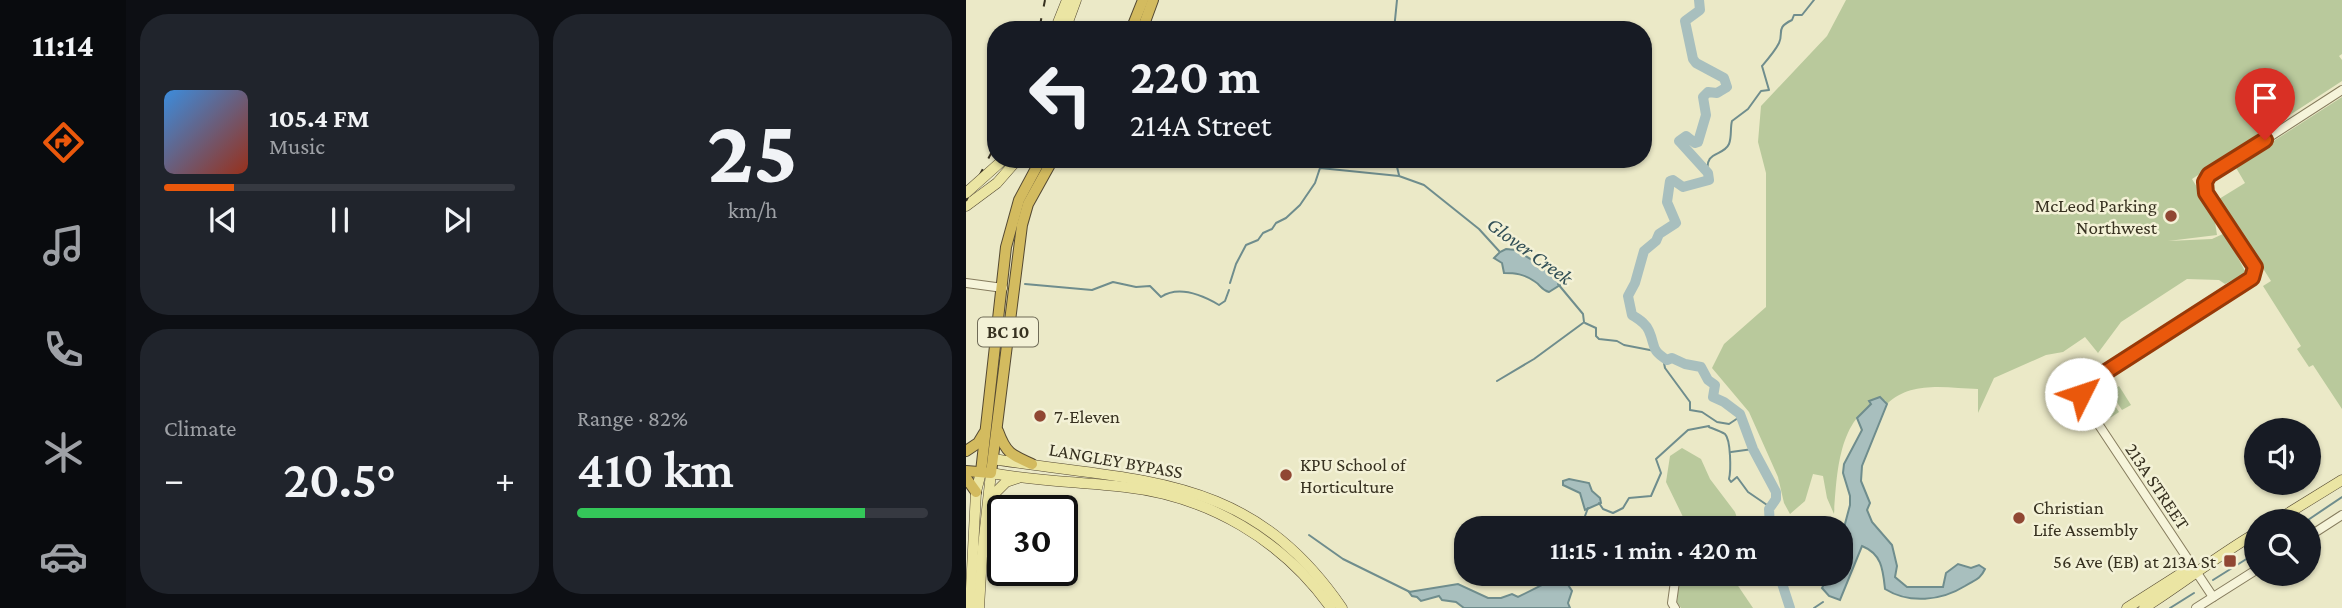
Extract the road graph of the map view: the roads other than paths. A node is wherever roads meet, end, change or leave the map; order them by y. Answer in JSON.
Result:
{"nodes":[{"id":1,"x":1067,"y":0,"type":"edge"},
{"id":2,"x":1076,"y":0,"type":"edge"},
{"id":3,"x":1153,"y":0,"type":"edge"},
{"id":4,"x":1141,"y":2,"type":"edge"},
{"id":5,"x":1059,"y":21,"type":"edge"},
{"id":6,"x":1068,"y":21,"type":"edge"},
{"id":7,"x":1134,"y":21,"type":"edge"},
{"id":8,"x":1145,"y":21,"type":"edge"},
{"id":9,"x":2342,"y":90,"type":"edge"},
{"id":10,"x":994,"y":168,"type":"edge"},
{"id":11,"x":1010,"y":168,"type":"edge"},
{"id":12,"x":1036,"y":168,"type":"edge"},
{"id":13,"x":1048,"y":168,"type":"edge"},
{"id":14,"x":966,"y":193,"type":"edge"},
{"id":15,"x":966,"y":206,"type":"edge"},
{"id":16,"x":966,"y":283,"type":"edge"},
{"id":17,"x":1003,"y":288,"type":"junction"},
{"id":18,"x":992,"y":428,"type":"junction"},
{"id":19,"x":966,"y":450,"type":"edge"},
{"id":20,"x":966,"y":456,"type":"edge"},
{"id":21,"x":988,"y":458,"type":"junction"},
{"id":22,"x":1032,"y":464,"type":"junction"},
{"id":23,"x":966,"y":471,"type":"edge"},
{"id":24,"x":986,"y":473,"type":"junction"},
{"id":25,"x":1021,"y":477,"type":"junction"},
{"id":26,"x":966,"y":478,"type":"edge"},
{"id":27,"x":2342,"y":480,"type":"edge"},
{"id":28,"x":976,"y":492,"type":"junction"},
{"id":29,"x":988,"y":495,"type":"edge"},
{"id":30,"x":992,"y":495,"type":"edge"},
{"id":31,"x":2295,"y":509,"type":"edge"},
{"id":32,"x":987,"y":511,"type":"edge"},
{"id":33,"x":2342,"y":515,"type":"edge"},
{"id":34,"x":2321,"y":529,"type":"edge"},
{"id":35,"x":2244,"y":540,"type":"edge"},
{"id":36,"x":2195,"y":571,"type":"junction"},
{"id":37,"x":2244,"y":578,"type":"edge"},
{"id":38,"x":1674,"y":586,"type":"edge"},
{"id":39,"x":2213,"y":597,"type":"junction"},
{"id":40,"x":970,"y":608,"type":"edge"},
{"id":41,"x":979,"y":608,"type":"edge"},
{"id":42,"x":1331,"y":608,"type":"edge"},
{"id":43,"x":1342,"y":608,"type":"edge"},
{"id":44,"x":1675,"y":608,"type":"edge"},
{"id":45,"x":2127,"y":608,"type":"edge"},
{"id":46,"x":2144,"y":608,"type":"edge"},
{"id":47,"x":2196,"y":608,"type":"edge"}],
"edges":[{"from":1,"to":5,"type":"main road"},
{"from":2,"to":6,"type":"main road"},
{"from":3,"to":8,"type":"highway"},
{"from":4,"to":7,"type":"highway"},
{"from":9,"to":36,"type":"street","name":"213A STREET"},
{"from":10,"to":14,"type":"main road","bridge":true},
{"from":11,"to":15,"type":"main road"},
{"from":12,"to":17,"type":"highway","number":"BC 10"},
{"from":13,"to":18,"type":"highway","number":"BC 10"},
{"from":16,"to":17,"type":"street"},
{"from":17,"to":18,"type":"highway","number":"BC 10"},
{"from":18,"to":19,"type":"highway"},
{"from":18,"to":21,"type":"highway","number":"BC 10"},
{"from":18,"to":22,"type":"highway"},
{"from":20,"to":21,"type":"highway","name":"LANGLEY BYPASS"},
{"from":21,"to":22,"type":"main road","name":"LANGLEY BYPASS"},
{"from":21,"to":24,"type":"highway","number":"BC 10"},
{"from":22,"to":43,"type":"main road","name":"LANGLEY BYPASS"},
{"from":23,"to":24,"type":"highway","name":"LANGLEY BYPASS"},
{"from":24,"to":25,"type":"main road","name":"LANGLEY BYPASS"},
{"from":24,"to":28,"type":"main road"},
{"from":24,"to":29,"type":"main road"},
{"from":25,"to":30,"type":"main road"},
{"from":25,"to":42,"type":"main road","name":"LANGLEY BYPASS"},
{"from":26,"to":28,"type":"highway"},
{"from":27,"to":31,"type":"main road"},
{"from":28,"to":40,"type":"main road"},
{"from":32,"to":41,"type":"main road"},
{"from":33,"to":34,"type":"street"},
{"from":35,"to":36,"type":"main road"},
{"from":36,"to":39,"type":"street","name":"213A STREET"},
{"from":36,"to":45,"type":"main road"},
{"from":36,"to":46,"type":"main road"},
{"from":37,"to":39,"type":"street"},
{"from":38,"to":44,"type":"street"},
{"from":39,"to":47,"type":"street"}]}
